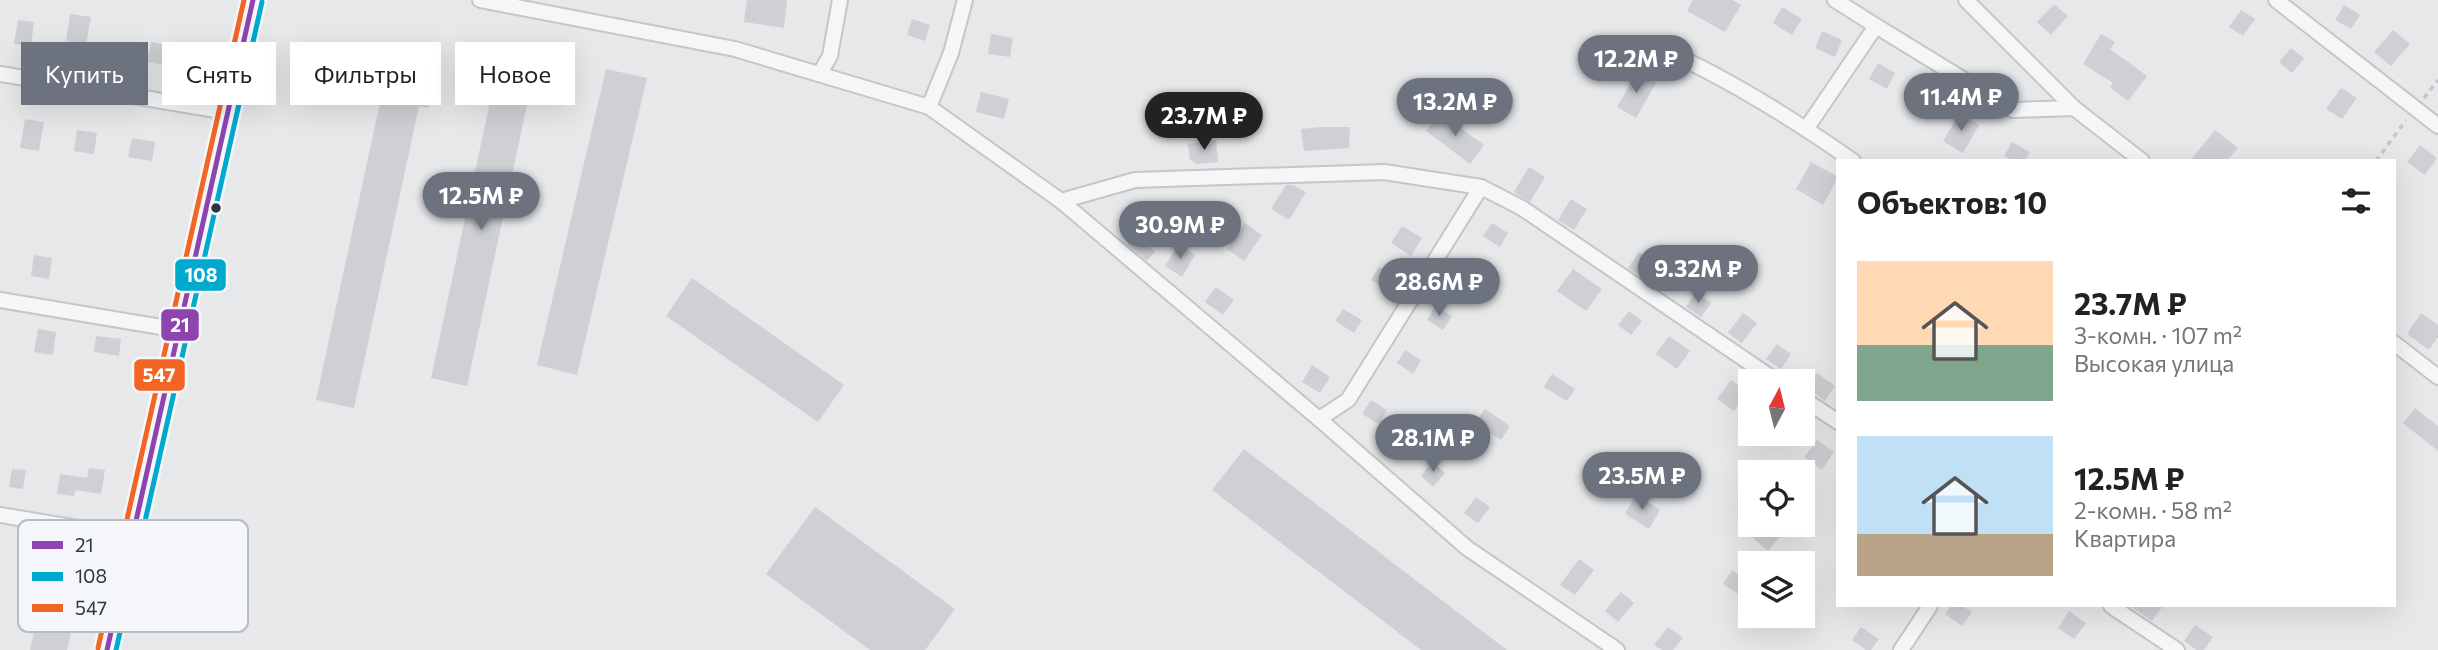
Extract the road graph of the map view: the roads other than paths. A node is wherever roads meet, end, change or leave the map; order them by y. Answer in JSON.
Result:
{"nodes":[{"id":1,"x":253,"y":0,"type":"edge"},
{"id":2,"x":480,"y":0,"type":"edge"},
{"id":3,"x":840,"y":0,"type":"edge"},
{"id":4,"x":965,"y":0,"type":"edge"},
{"id":5,"x":1835,"y":0,"type":"edge"},
{"id":6,"x":1966,"y":0,"type":"edge"},
{"id":7,"x":2276,"y":0,"type":"edge"},
{"id":8,"x":1876,"y":26,"type":"junction"},
{"id":9,"x":1662,"y":50,"type":"dead end"},
{"id":10,"x":820,"y":73,"type":"junction"},
{"id":11,"x":0,"y":74,"type":"edge"},
{"id":12,"x":929,"y":107,"type":"junction"},
{"id":13,"x":2074,"y":108,"type":"junction"},
{"id":14,"x":228,"y":112,"type":"junction"},
{"id":15,"x":2438,"y":126,"type":"edge"},
{"id":16,"x":1806,"y":129,"type":"junction"},
{"id":17,"x":1850,"y":159,"type":"edge"},
{"id":18,"x":2139,"y":159,"type":"edge"},
{"id":19,"x":1481,"y":187,"type":"junction"},
{"id":20,"x":1061,"y":201,"type":"junction"},
{"id":21,"x":0,"y":300,"type":"edge"},
{"id":22,"x":179,"y":330,"type":"junction"},
{"id":23,"x":2396,"y":345,"type":"edge"},
{"id":24,"x":1759,"y":369,"type":"edge"},
{"id":25,"x":2438,"y":377,"type":"edge"},
{"id":26,"x":1815,"y":407,"type":"edge"},
{"id":27,"x":1319,"y":419,"type":"junction"},
{"id":28,"x":1836,"y":421,"type":"edge"},
{"id":29,"x":0,"y":516,"type":"edge"},
{"id":30,"x":25,"y":520,"type":"edge"},
{"id":31,"x":136,"y":520,"type":"edge"},
{"id":32,"x":1929,"y":607,"type":"edge"},
{"id":33,"x":2112,"y":607,"type":"edge"},
{"id":34,"x":111,"y":632,"type":"edge"},
{"id":35,"x":107,"y":650,"type":"edge"},
{"id":36,"x":1617,"y":650,"type":"edge"},
{"id":37,"x":1901,"y":650,"type":"edge"},
{"id":38,"x":2177,"y":650,"type":"edge"}],
"edges":[{"from":1,"to":14,"type":"main road"},
{"from":2,"to":10,"type":"street"},
{"from":3,"to":10,"type":"street"},
{"from":4,"to":12,"type":"street"},
{"from":5,"to":8,"type":"street"},
{"from":6,"to":13,"type":"street"},
{"from":7,"to":15,"type":"street"},
{"from":8,"to":13,"type":"street"},
{"from":8,"to":16,"type":"street"},
{"from":9,"to":16,"type":"street"},
{"from":10,"to":12,"type":"street"},
{"from":11,"to":14,"type":"street"},
{"from":12,"to":20,"type":"street"},
{"from":13,"to":18,"type":"street"},
{"from":14,"to":22,"type":"main road"},
{"from":16,"to":17,"type":"street"},
{"from":19,"to":20,"type":"street"},
{"from":19,"to":24,"type":"street"},
{"from":19,"to":27,"type":"street"},
{"from":20,"to":27,"type":"street"},
{"from":21,"to":22,"type":"street"},
{"from":22,"to":31,"type":"main road"},
{"from":23,"to":25,"type":"street"},
{"from":26,"to":28,"type":"street"},
{"from":27,"to":36,"type":"street"},
{"from":29,"to":30,"type":"street"},
{"from":32,"to":37,"type":"street"},
{"from":33,"to":38,"type":"street"},
{"from":34,"to":35,"type":"main road"}]}
